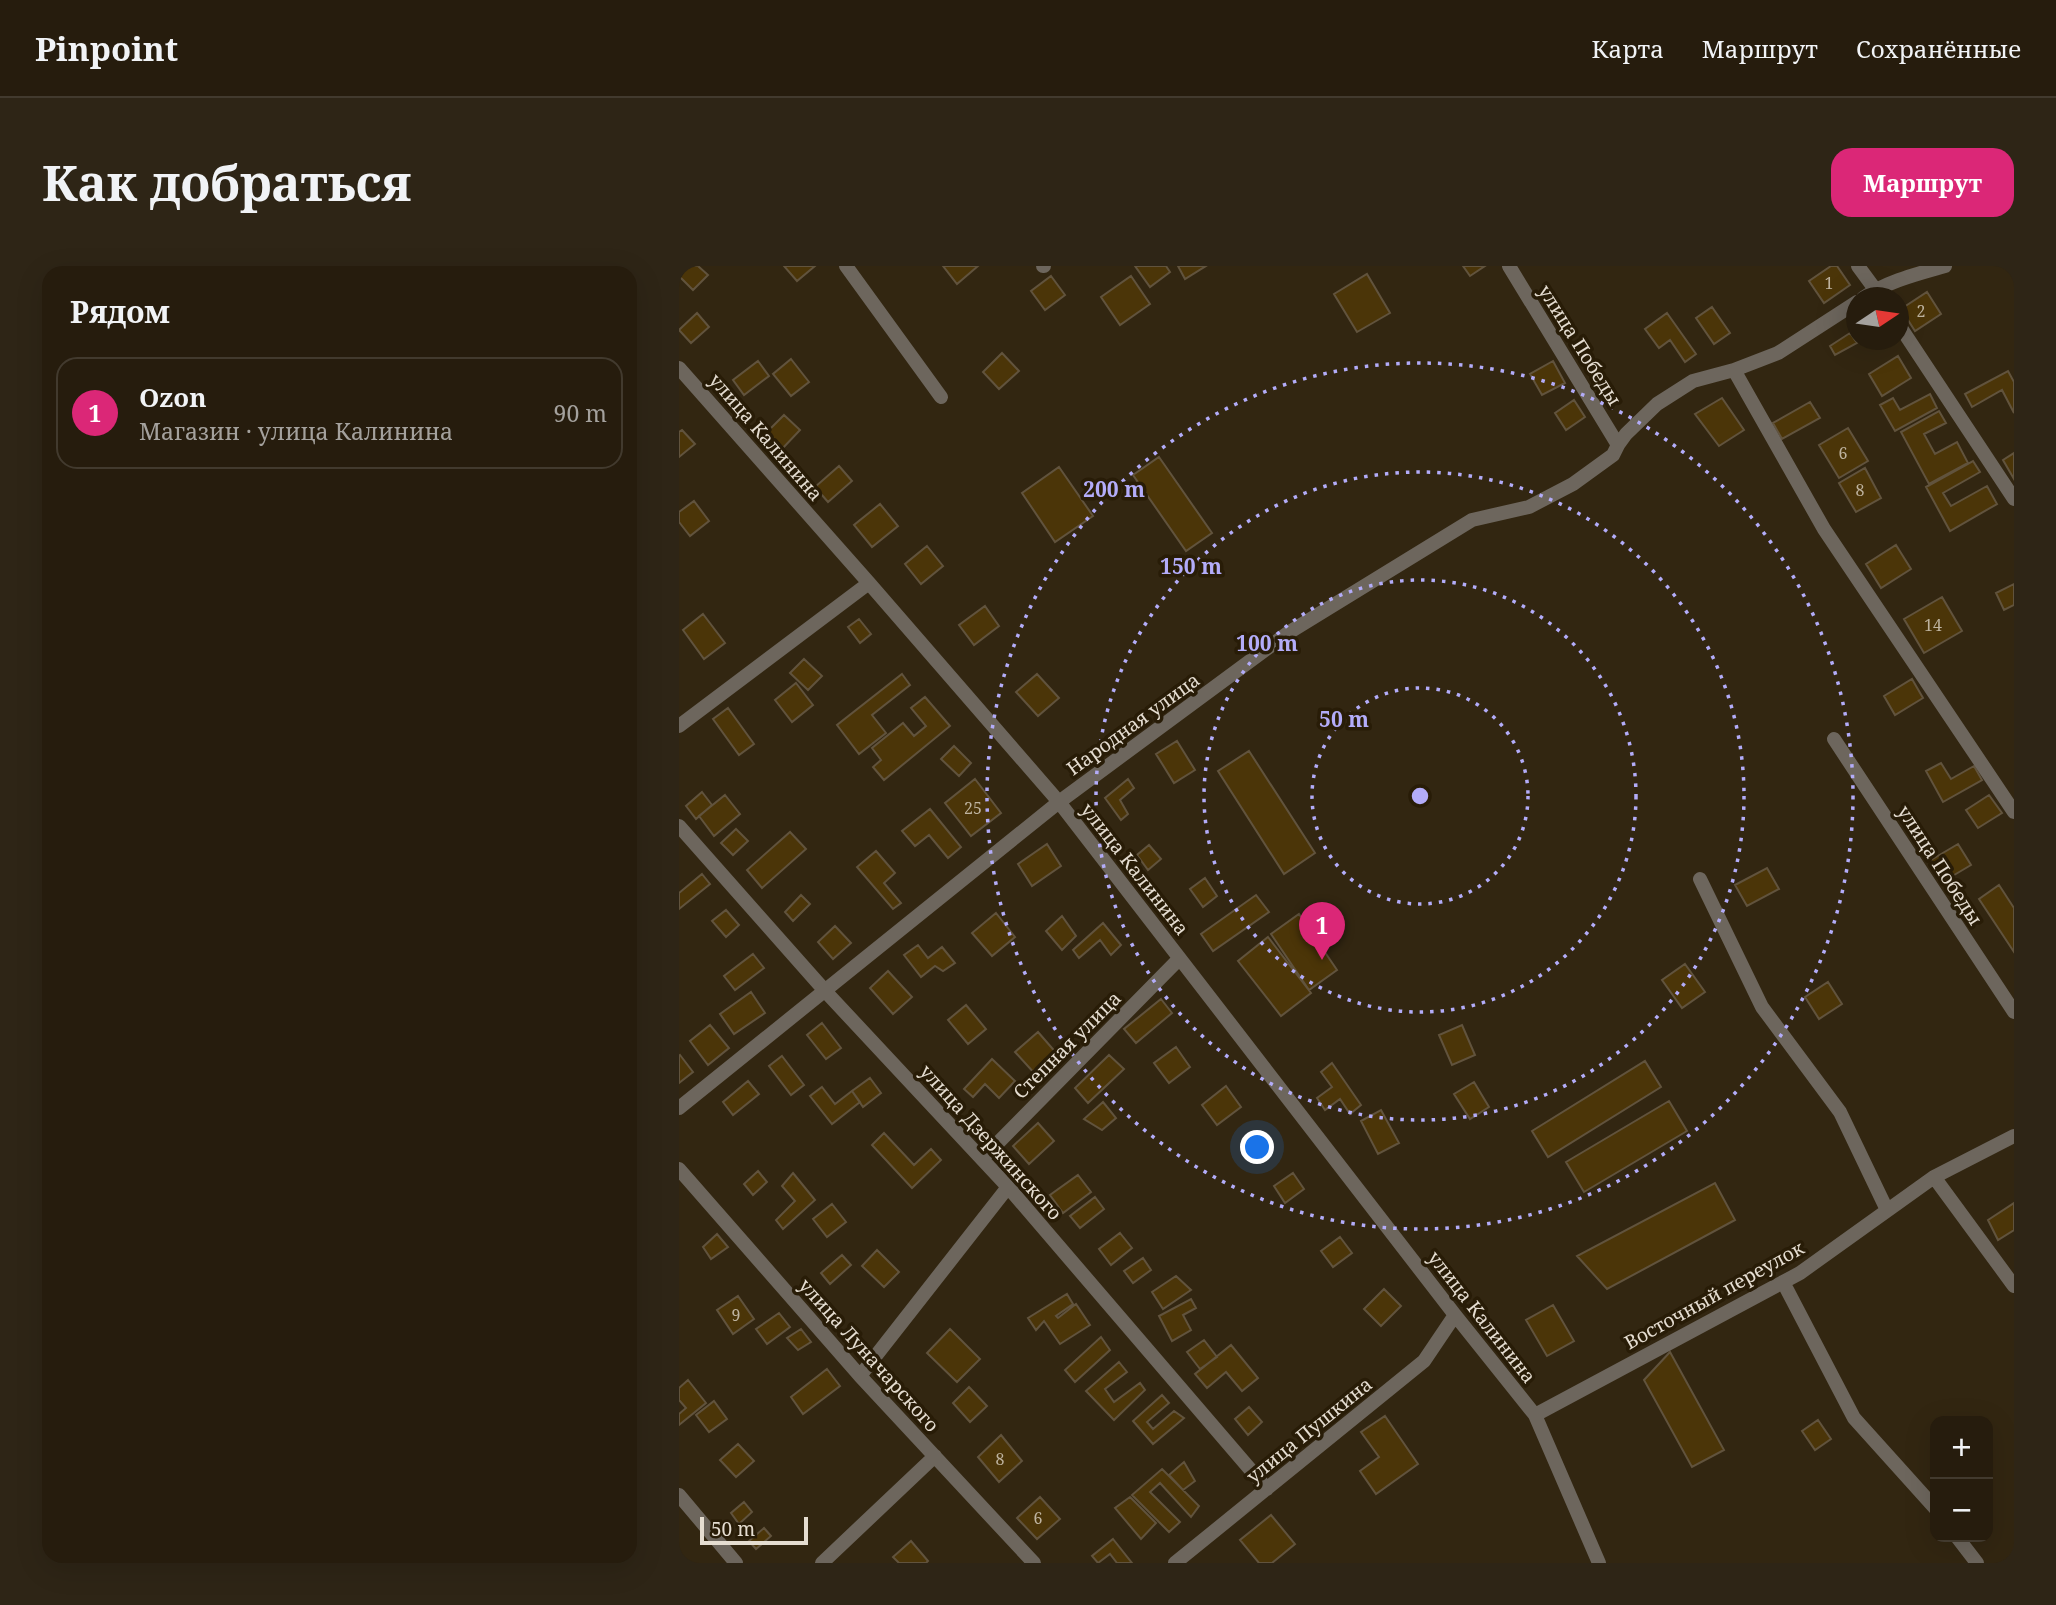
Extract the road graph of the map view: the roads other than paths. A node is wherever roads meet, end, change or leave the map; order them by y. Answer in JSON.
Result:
{"nodes":[{"id":1,"x":846,"y":266,"type":"edge"},
{"id":2,"x":1509,"y":266,"type":"edge"},
{"id":3,"x":1858,"y":266,"type":"edge"},
{"id":4,"x":1945,"y":266,"type":"edge"},
{"id":5,"x":1869,"y":287,"type":"edge"},
{"id":6,"x":1888,"y":287,"type":"edge"},
{"id":7,"x":1846,"y":309,"type":"edge"},
{"id":8,"x":1909,"y":340,"type":"edge"},
{"id":9,"x":679,"y":368,"type":"edge"},
{"id":10,"x":1734,"y":370,"type":"junction"},
{"id":11,"x":941,"y":397,"type":"dead end"},
{"id":12,"x":1618,"y":444,"type":"junction"},
{"id":13,"x":2013,"y":497,"type":"edge"},
{"id":14,"x":869,"y":583,"type":"junction"},
{"id":15,"x":679,"y":726,"type":"edge"},
{"id":16,"x":1834,"y":739,"type":"dead end"},
{"id":17,"x":1059,"y":802,"type":"junction"},
{"id":18,"x":2014,"y":812,"type":"edge"},
{"id":19,"x":679,"y":826,"type":"edge"},
{"id":20,"x":1700,"y":879,"type":"dead end"},
{"id":21,"x":1179,"y":959,"type":"junction"},
{"id":22,"x":826,"y":992,"type":"junction"},
{"id":23,"x":2014,"y":1012,"type":"edge"},
{"id":24,"x":679,"y":1108,"type":"edge"},
{"id":25,"x":2014,"y":1136,"type":"edge"},
{"id":26,"x":982,"y":1159,"type":"junction"},
{"id":27,"x":679,"y":1169,"type":"edge"},
{"id":28,"x":1934,"y":1177,"type":"junction"},
{"id":29,"x":1007,"y":1187,"type":"junction"},
{"id":30,"x":1887,"y":1210,"type":"junction"},
{"id":31,"x":1783,"y":1282,"type":"junction"},
{"id":32,"x":2014,"y":1286,"type":"edge"},
{"id":33,"x":1455,"y":1315,"type":"junction"},
{"id":34,"x":860,"y":1376,"type":"junction"},
{"id":35,"x":1535,"y":1415,"type":"junction"},
{"id":36,"x":935,"y":1456,"type":"junction"},
{"id":37,"x":1267,"y":1489,"type":"junction"},
{"id":38,"x":679,"y":1495,"type":"edge"},
{"id":39,"x":1930,"y":1502,"type":"edge"},
{"id":40,"x":1962,"y":1542,"type":"edge"},
{"id":41,"x":736,"y":1563,"type":"edge"},
{"id":42,"x":822,"y":1563,"type":"edge"},
{"id":43,"x":1034,"y":1563,"type":"edge"},
{"id":44,"x":1175,"y":1563,"type":"edge"},
{"id":45,"x":1599,"y":1563,"type":"edge"},
{"id":46,"x":1977,"y":1563,"type":"edge"}],
"edges":[{"from":1,"to":11,"type":"street"},
{"from":2,"to":12,"type":"street","name":"улица Победы"},
{"from":3,"to":5,"type":"street"},
{"from":4,"to":6,"type":"street"},
{"from":7,"to":10,"type":"street","name":"Народная улица"},
{"from":8,"to":13,"type":"street"},
{"from":9,"to":14,"type":"street","name":"улица Калинина"},
{"from":10,"to":12,"type":"street","name":"Народная улица"},
{"from":10,"to":18,"type":"street"},
{"from":12,"to":17,"type":"street","name":"Народная улица"},
{"from":14,"to":15,"type":"street"},
{"from":14,"to":17,"type":"street","name":"улица Калинина"},
{"from":16,"to":23,"type":"street","name":"улица Победы"},
{"from":17,"to":21,"type":"street","name":"улица Калинина"},
{"from":17,"to":22,"type":"street","name":"Народная улица"},
{"from":19,"to":22,"type":"street","name":"улица Дзержинского"},
{"from":20,"to":30,"type":"street"},
{"from":21,"to":26,"type":"street","name":"Степная улица"},
{"from":21,"to":33,"type":"street","name":"улица Калинина"},
{"from":22,"to":24,"type":"street","name":"Народная улица"},
{"from":22,"to":26,"type":"street","name":"улица Дзержинского"},
{"from":25,"to":28,"type":"street","name":"Восточный переулок"},
{"from":26,"to":29,"type":"street","name":"улица Дзержинского"},
{"from":27,"to":34,"type":"street","name":"улица Луначарского"},
{"from":28,"to":30,"type":"street","name":"Восточный переулок"},
{"from":28,"to":32,"type":"street"},
{"from":29,"to":34,"type":"street"},
{"from":29,"to":37,"type":"street","name":"улица Дзержинского"},
{"from":30,"to":31,"type":"street","name":"Восточный переулок"},
{"from":31,"to":35,"type":"street","name":"Восточный переулок"},
{"from":31,"to":39,"type":"street"},
{"from":33,"to":35,"type":"street","name":"улица Калинина"},
{"from":33,"to":37,"type":"street","name":"улица Пушкина"},
{"from":34,"to":36,"type":"street","name":"улица Луначарского"},
{"from":35,"to":45,"type":"street","name":"улица Калинина"},
{"from":36,"to":42,"type":"street"},
{"from":36,"to":43,"type":"street","name":"улица Луначарского"},
{"from":37,"to":44,"type":"street","name":"улица Пушкина"},
{"from":38,"to":41,"type":"street"},
{"from":40,"to":46,"type":"street"}]}
